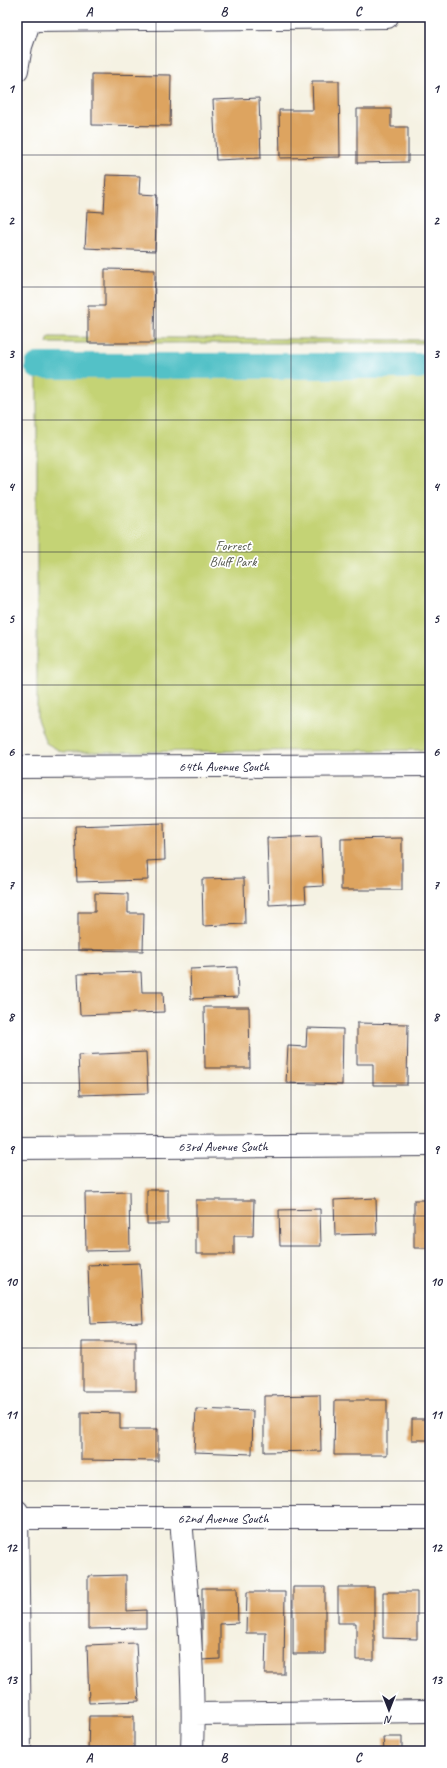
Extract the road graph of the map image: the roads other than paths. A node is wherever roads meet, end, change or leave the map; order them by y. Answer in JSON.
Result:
{"nodes":[{"id":1,"x":387,"y":17,"type":"edge"},
{"id":2,"x":27,"y":18,"type":"edge"},
{"id":3,"x":17,"y":70,"type":"edge"},
{"id":4,"x":430,"y":765,"type":"edge"},
{"id":5,"x":17,"y":767,"type":"edge"},
{"id":6,"x":430,"y":1145,"type":"edge"},
{"id":7,"x":17,"y":1148,"type":"edge"},
{"id":8,"x":17,"y":1511,"type":"edge"},
{"id":9,"x":17,"y":1518,"type":"edge"},
{"id":10,"x":181,"y":1518,"type":"junction"},
{"id":11,"x":430,"y":1518,"type":"edge"},
{"id":12,"x":430,"y":1711,"type":"edge"},
{"id":13,"x":194,"y":1714,"type":"junction"},
{"id":14,"x":20,"y":1751,"type":"edge"},
{"id":15,"x":192,"y":1751,"type":"edge"}],
"edges":[{"from":1,"to":2,"type":"street"},
{"from":2,"to":3,"type":"street"},
{"from":4,"to":5,"type":"street","name":"64th Avenue South"},
{"from":6,"to":7,"type":"street","name":"63rd Avenue South"},
{"from":8,"to":9,"type":"street"},
{"from":9,"to":10,"type":"street","name":"62nd Avenue South"},
{"from":9,"to":14,"type":"street"},
{"from":10,"to":11,"type":"street","name":"62nd Avenue South"},
{"from":10,"to":13,"type":"street"},
{"from":12,"to":13,"type":"street"},
{"from":13,"to":15,"type":"street"}]}
